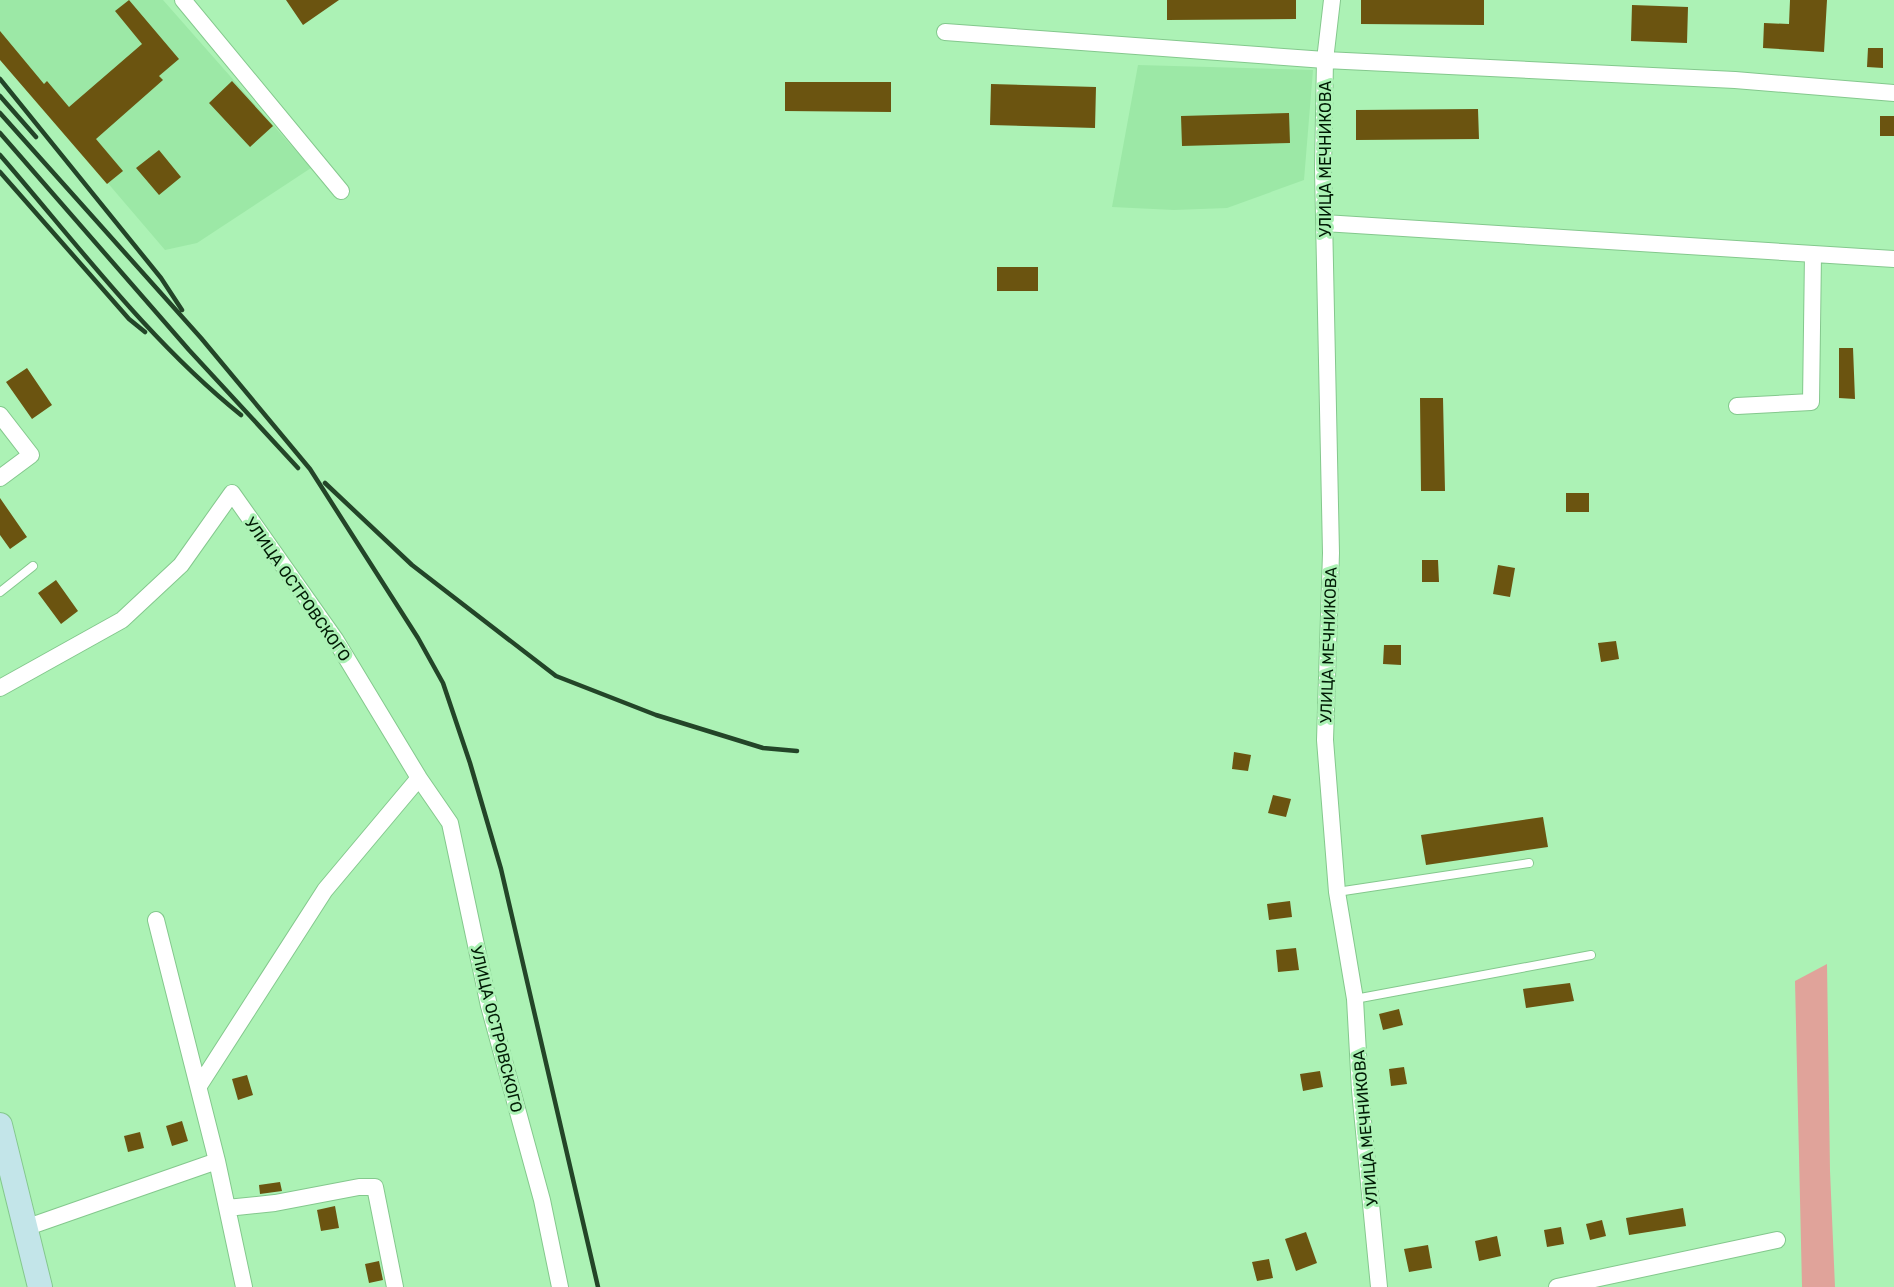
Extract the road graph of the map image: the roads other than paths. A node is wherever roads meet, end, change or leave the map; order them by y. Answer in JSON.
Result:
{"nodes":[{"id":1,"x":183,"y":0,"type":"edge"},
{"id":2,"x":1332,"y":0,"type":"edge"},
{"id":3,"x":945,"y":32,"type":"dead end"},
{"id":4,"x":1325,"y":60,"type":"junction"},
{"id":5,"x":1894,"y":93,"type":"edge"},
{"id":6,"x":340,"y":191,"type":"dead end"},
{"id":7,"x":1324,"y":223,"type":"junction"},
{"id":8,"x":1813,"y":254,"type":"junction"},
{"id":9,"x":1894,"y":259,"type":"edge"},
{"id":10,"x":1737,"y":406,"type":"dead end"},
{"id":11,"x":0,"y":415,"type":"edge"},
{"id":12,"x":0,"y":478,"type":"edge"},
{"id":13,"x":33,"y":567,"type":"dead end"},
{"id":14,"x":0,"y":592,"type":"edge"},
{"id":15,"x":0,"y":687,"type":"edge"},
{"id":16,"x":419,"y":778,"type":"junction"},
{"id":17,"x":1529,"y":863,"type":"dead end"},
{"id":18,"x":1337,"y":892,"type":"junction"},
{"id":19,"x":156,"y":920,"type":"dead end"},
{"id":20,"x":1591,"y":955,"type":"dead end"},
{"id":21,"x":1355,"y":999,"type":"junction"},
{"id":22,"x":199,"y":1086,"type":"junction"},
{"id":23,"x":0,"y":1125,"type":"edge"},
{"id":24,"x":217,"y":1161,"type":"junction"},
{"id":25,"x":227,"y":1208,"type":"junction"},
{"id":26,"x":25,"y":1228,"type":"junction"},
{"id":27,"x":1777,"y":1240,"type":"dead end"},
{"id":28,"x":40,"y":1287,"type":"edge"},
{"id":29,"x":244,"y":1287,"type":"edge"},
{"id":30,"x":395,"y":1287,"type":"edge"},
{"id":31,"x":560,"y":1287,"type":"edge"},
{"id":32,"x":1380,"y":1287,"type":"edge"},
{"id":33,"x":1557,"y":1287,"type":"edge"}],
"edges":[{"from":1,"to":6,"type":"street"},
{"from":2,"to":4,"type":"street","name":"УЛИЦА МЕЧНИКОВА"},
{"from":3,"to":4,"type":"street"},
{"from":4,"to":5,"type":"street"},
{"from":4,"to":7,"type":"street","name":"УЛИЦА МЕЧНИКОВА"},
{"from":7,"to":8,"type":"street"},
{"from":7,"to":18,"type":"street","name":"УЛИЦА МЕЧНИКОВА"},
{"from":8,"to":9,"type":"street"},
{"from":8,"to":10,"type":"street"},
{"from":11,"to":12,"type":"street"},
{"from":13,"to":14,"type":"lane"},
{"from":15,"to":16,"type":"street","name":"УЛИЦА ОСТРОВСКОГО"},
{"from":16,"to":22,"type":"street"},
{"from":16,"to":31,"type":"street","name":"УЛИЦА ОСТРОВСКОГО"},
{"from":17,"to":18,"type":"lane"},
{"from":18,"to":21,"type":"street","name":"УЛИЦА МЕЧНИКОВА"},
{"from":19,"to":22,"type":"street"},
{"from":20,"to":21,"type":"lane"},
{"from":21,"to":32,"type":"street","name":"УЛИЦА МЕЧНИКОВА"},
{"from":22,"to":24,"type":"street"},
{"from":23,"to":26,"type":"street"},
{"from":24,"to":25,"type":"street"},
{"from":24,"to":26,"type":"street"},
{"from":25,"to":29,"type":"street"},
{"from":25,"to":30,"type":"street"},
{"from":26,"to":28,"type":"street"},
{"from":27,"to":33,"type":"street"}]}
